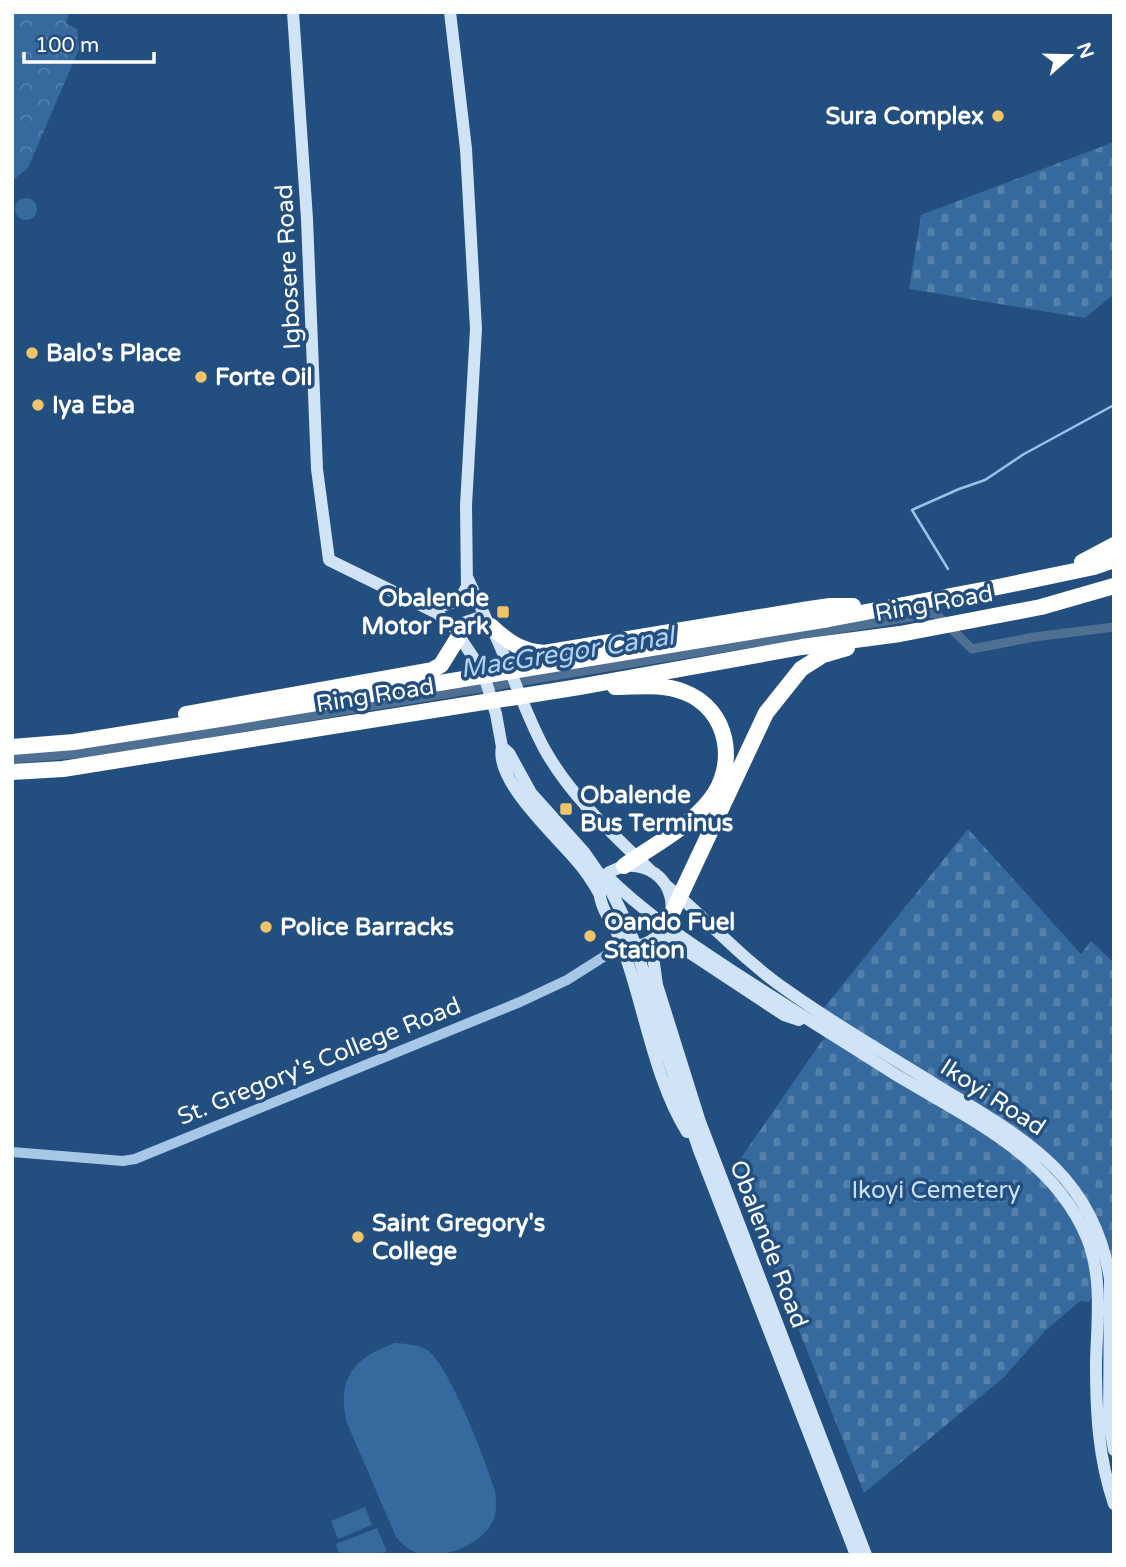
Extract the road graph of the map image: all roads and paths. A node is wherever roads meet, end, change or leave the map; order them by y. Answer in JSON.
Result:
{"nodes":[{"id":1,"x":293,"y":12,"type":"edge"},
{"id":2,"x":450,"y":12,"type":"edge"},
{"id":3,"x":1114,"y":545,"type":"edge"},
{"id":4,"x":329,"y":560,"type":"joint"},
{"id":5,"x":1114,"y":560,"type":"edge"},
{"id":6,"x":1045,"y":577,"type":"junction"},
{"id":7,"x":468,"y":579,"type":"junction"},
{"id":8,"x":1114,"y":586,"type":"edge"},
{"id":9,"x":1114,"y":598,"type":"edge"},
{"id":10,"x":425,"y":607,"type":"junction"},
{"id":11,"x":894,"y":607,"type":"junction"},
{"id":12,"x":1041,"y":607,"type":"junction"},
{"id":13,"x":490,"y":624,"type":"junction"},
{"id":14,"x":459,"y":634,"type":"junction"},
{"id":15,"x":900,"y":634,"type":"junction"},
{"id":16,"x":579,"y":687,"type":"junction"},
{"id":17,"x":144,"y":729,"type":"junction"},
{"id":18,"x":12,"y":747,"type":"edge"},
{"id":19,"x":502,"y":747,"type":"junction"},
{"id":20,"x":63,"y":769,"type":"junction"},
{"id":21,"x":12,"y":772,"type":"edge"},
{"id":22,"x":12,"y":782,"type":"edge"},
{"id":23,"x":584,"y":852,"type":"junction"},
{"id":24,"x":631,"y":862,"type":"junction"},
{"id":25,"x":600,"y":895,"type":"junction"},
{"id":26,"x":673,"y":898,"type":"junction"},
{"id":27,"x":655,"y":939,"type":"junction"},
{"id":28,"x":625,"y":944,"type":"junction"},
{"id":29,"x":817,"y":1026,"type":"junction"},
{"id":30,"x":699,"y":1150,"type":"junction"},
{"id":31,"x":12,"y":1152,"type":"edge"},
{"id":32,"x":1114,"y":1450,"type":"edge"},
{"id":33,"x":1114,"y":1504,"type":"edge"},
{"id":34,"x":856,"y":1555,"type":"edge"},
{"id":35,"x":866,"y":1555,"type":"edge"}],
"edges":[{"from":1,"to":4,"type":"main road","name":"Igbosere Road"},
{"from":2,"to":7,"type":"main road"},
{"from":3,"to":6,"type":"highway"},
{"from":4,"to":10,"type":"main road","name":"Obalende Road"},
{"from":5,"to":6,"type":"highway","name":"Ring Road"},
{"from":6,"to":11,"type":"highway","name":"Ring Road"},
{"from":7,"to":10,"type":"main road"},
{"from":7,"to":13,"type":"main road"},
{"from":8,"to":12,"type":"highway","name":"Ring Road"},
{"from":9,"to":12,"type":"highway"},
{"from":10,"to":14,"type":"main road","name":"Obalende Road"},
{"from":11,"to":13,"type":"highway"},
{"from":11,"to":17,"type":"highway","name":"Ring Road"},
{"from":12,"to":15,"type":"highway","name":"Ring Road"},
{"from":13,"to":14,"type":"main road"},
{"from":13,"to":24,"type":"main road"},
{"from":14,"to":17,"type":"highway"},
{"from":14,"to":19,"type":"main road","name":"Obalende Road"},
{"from":15,"to":16,"type":"highway","name":"Ring Road"},
{"from":15,"to":26,"type":"highway"},
{"from":16,"to":20,"type":"highway","name":"Ring Road"},
{"from":16,"to":24,"type":"highway"},
{"from":17,"to":18,"type":"highway","name":"Ring Road"},
{"from":19,"to":23,"type":"main road","name":"Obalende Road"},
{"from":19,"to":25,"type":"main road"},
{"from":20,"to":21,"type":"highway","name":"Ring Road"},
{"from":20,"to":22,"type":"highway"},
{"from":23,"to":29,"type":"main road","name":"Ikoyi Road"},
{"from":23,"to":30,"type":"main road","name":"Obalende Road"},
{"from":24,"to":25,"type":"main road"},
{"from":24,"to":26,"type":"main road"},
{"from":25,"to":28,"type":"main road","name":"Obalende Road"},
{"from":26,"to":27,"type":"main road"},
{"from":26,"to":32,"type":"main road","name":"Ikoyi Road"},
{"from":27,"to":28,"type":"main road"},
{"from":27,"to":29,"type":"main road"},
{"from":27,"to":35,"type":"main road","name":"Obalende Road"},
{"from":28,"to":30,"type":"main road","name":"Obalende Road"},
{"from":28,"to":31,"type":"street","name":"St. Gregory's College Road"},
{"from":29,"to":33,"type":"main road","name":"Ikoyi Road"},
{"from":30,"to":34,"type":"main road","name":"Obalende Road"}]}
